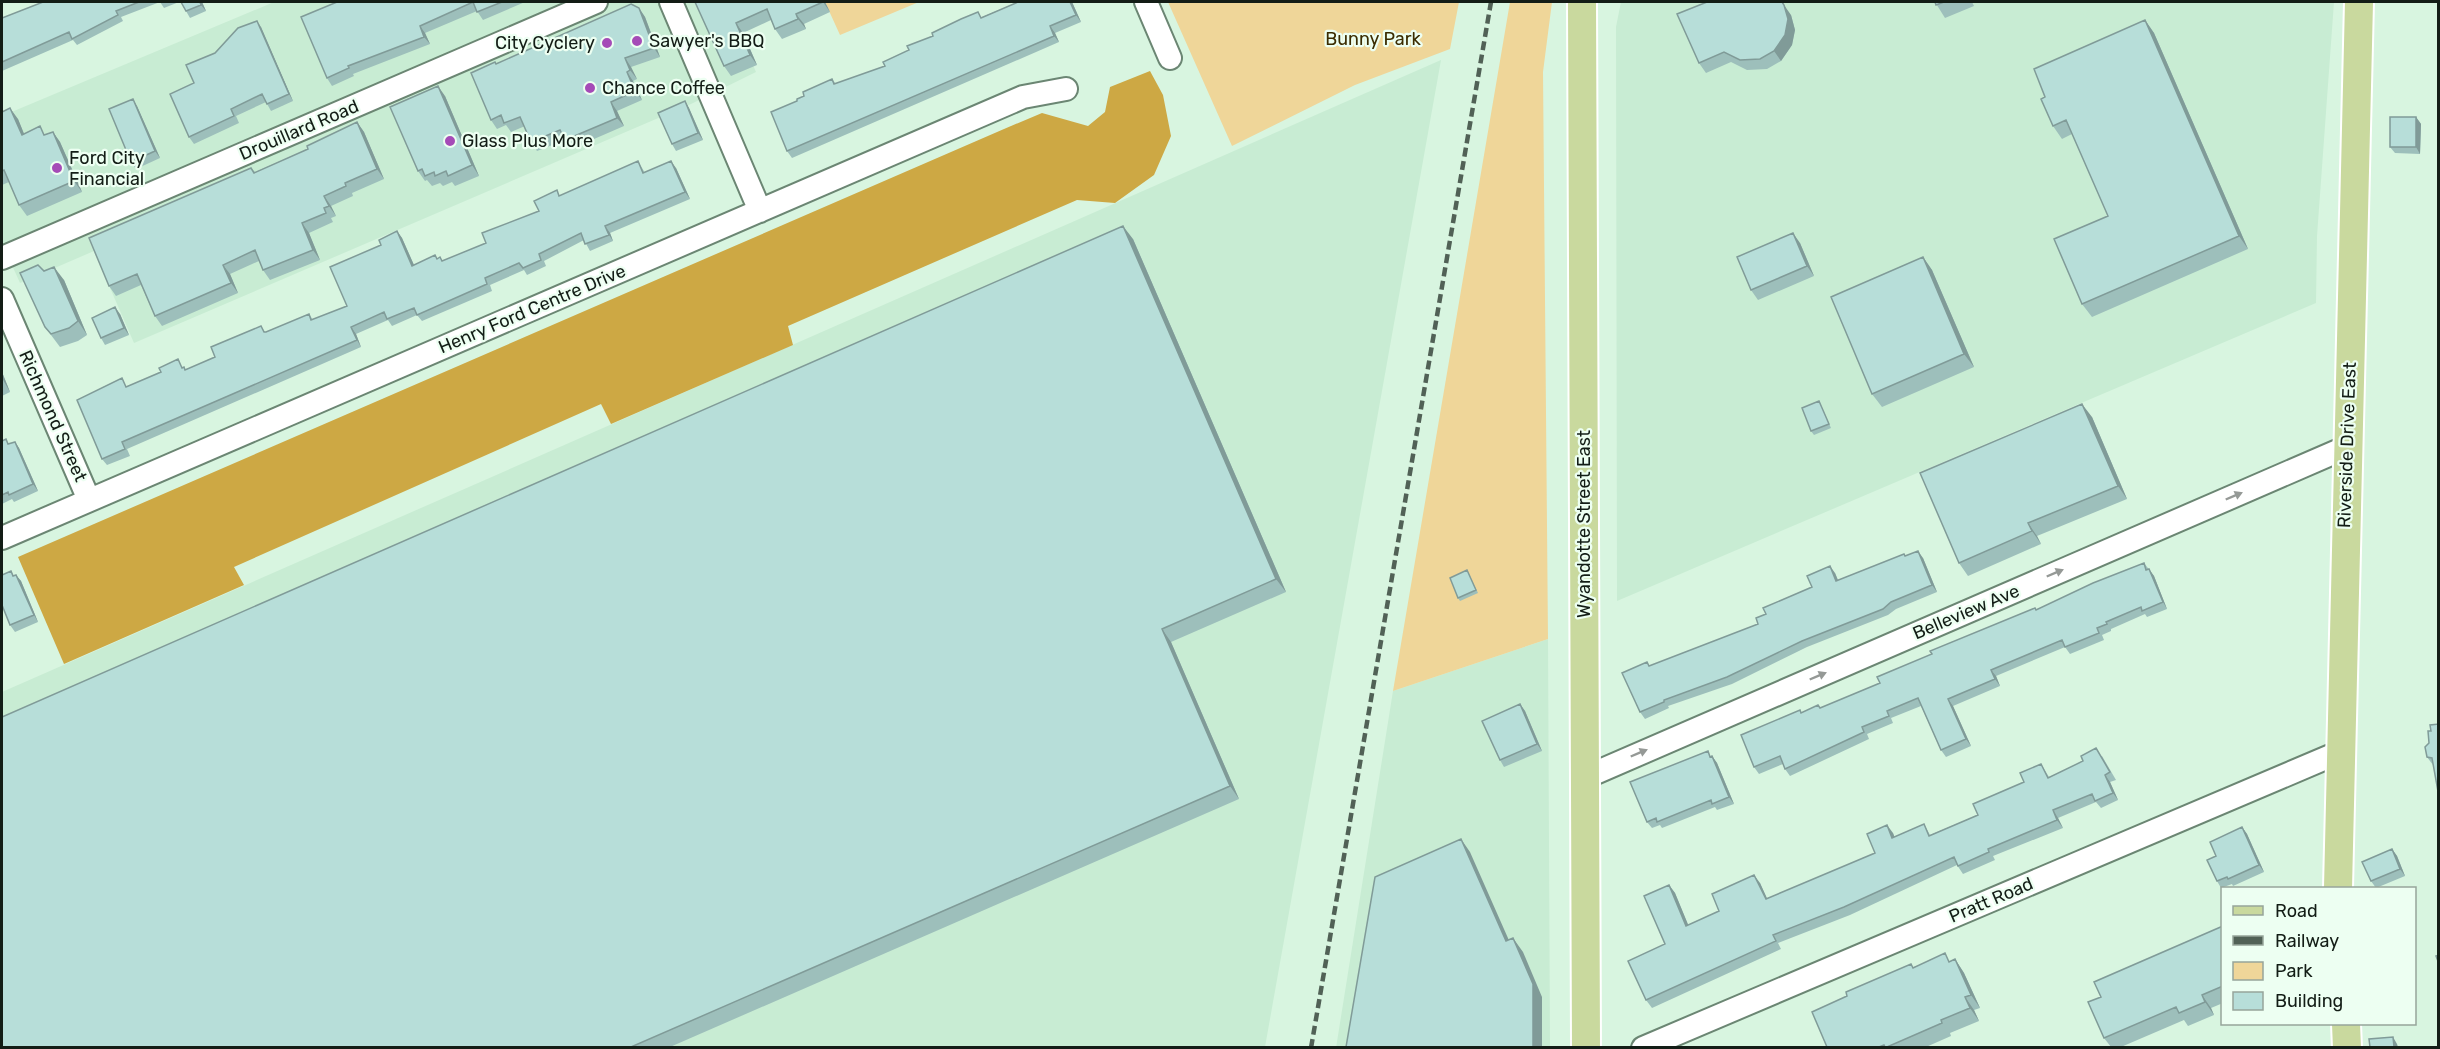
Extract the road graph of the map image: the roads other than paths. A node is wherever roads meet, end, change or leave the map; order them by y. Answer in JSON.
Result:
{"nodes":[{"id":1,"x":596,"y":2,"type":"edge"},
{"id":2,"x":671,"y":2,"type":"edge"},
{"id":3,"x":1146,"y":2,"type":"edge"},
{"id":4,"x":1582,"y":2,"type":"edge"},
{"id":5,"x":2359,"y":2,"type":"edge"},
{"id":6,"x":1170,"y":58,"type":"dead end"},
{"id":7,"x":1066,"y":89,"type":"dead end"},
{"id":8,"x":760,"y":211,"type":"junction"},
{"id":9,"x":2,"y":258,"type":"edge"},
{"id":10,"x":2,"y":299,"type":"edge"},
{"id":11,"x":2347,"y":447,"type":"junction"},
{"id":12,"x":89,"y":500,"type":"junction"},
{"id":13,"x":2,"y":538,"type":"edge"},
{"id":14,"x":2340,"y":752,"type":"junction"},
{"id":15,"x":1586,"y":777,"type":"junction"},
{"id":16,"x":2338,"y":887,"type":"edge"},
{"id":17,"x":2346,"y":1025,"type":"edge"},
{"id":18,"x":1586,"y":1047,"type":"edge"},
{"id":19,"x":1643,"y":1047,"type":"edge"},
{"id":20,"x":2348,"y":1047,"type":"edge"}],
"edges":[{"from":1,"to":9,"type":"street","name":"Drouillard Road"},
{"from":2,"to":8,"type":"street"},
{"from":3,"to":6,"type":"street"},
{"from":4,"to":15,"type":"main road","name":"Wyandotte Street East"},
{"from":5,"to":11,"type":"main road","name":"Riverside Drive East"},
{"from":7,"to":8,"type":"street","name":"Henry Ford Centre Drive"},
{"from":8,"to":12,"type":"street","name":"Henry Ford Centre Drive"},
{"from":10,"to":12,"type":"street","name":"Richmond Street"},
{"from":11,"to":14,"type":"main road","name":"Riverside Drive East"},
{"from":15,"to":11,"type":"street","name":"Belleview Ave","one_way":true},
{"from":12,"to":13,"type":"street","name":"Henry Ford Centre Drive"},
{"from":14,"to":16,"type":"main road","name":"Riverside Drive East"},
{"from":14,"to":19,"type":"street","name":"Pratt Road"},
{"from":15,"to":18,"type":"main road","name":"Wyandotte Street East"},
{"from":17,"to":20,"type":"main road"}]}
